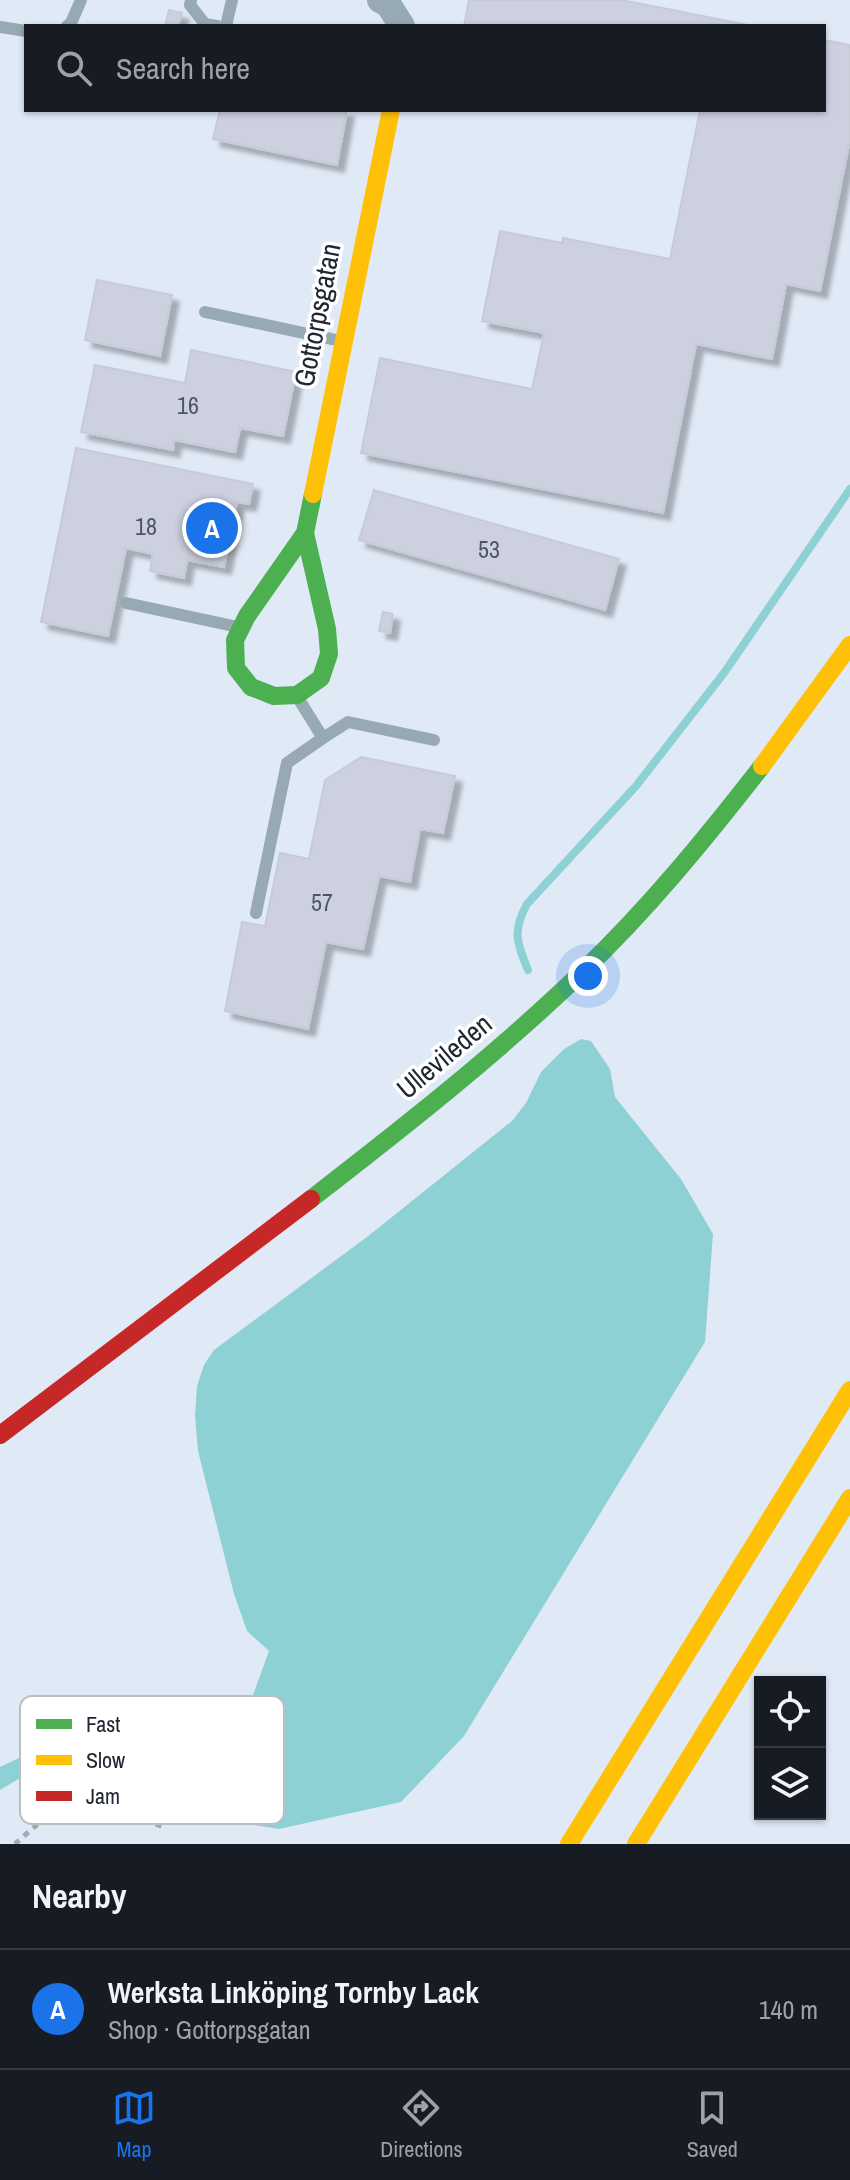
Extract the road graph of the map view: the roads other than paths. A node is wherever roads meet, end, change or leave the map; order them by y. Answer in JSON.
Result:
{"nodes":[{"id":1,"x":81,"y":0,"type":"edge"},
{"id":2,"x":191,"y":0,"type":"edge"},
{"id":3,"x":232,"y":0,"type":"edge"},
{"id":4,"x":380,"y":0,"type":"edge"},
{"id":5,"x":69,"y":24,"type":"edge"},
{"id":6,"x":205,"y":24,"type":"edge"},
{"id":7,"x":226,"y":24,"type":"edge"},
{"id":8,"x":401,"y":24,"type":"edge"},
{"id":9,"x":0,"y":27,"type":"edge"},
{"id":10,"x":24,"y":31,"type":"edge"},
{"id":11,"x":391,"y":112,"type":"edge"},
{"id":12,"x":205,"y":312,"type":"dead end"},
{"id":13,"x":344,"y":341,"type":"junction"},
{"id":14,"x":305,"y":533,"type":"junction"},
{"id":15,"x":126,"y":603,"type":"dead end"},
{"id":16,"x":241,"y":628,"type":"junction"},
{"id":17,"x":850,"y":645,"type":"edge"},
{"id":18,"x":297,"y":695,"type":"junction"},
{"id":19,"x":323,"y":738,"type":"junction"},
{"id":20,"x":434,"y":740,"type":"dead end"},
{"id":21,"x":256,"y":913,"type":"dead end"},
{"id":22,"x":850,"y":1390,"type":"edge"},
{"id":23,"x":0,"y":1435,"type":"edge"},
{"id":24,"x":850,"y":1498,"type":"edge"},
{"id":25,"x":569,"y":1844,"type":"edge"},
{"id":26,"x":636,"y":1844,"type":"edge"}],
"edges":[{"from":1,"to":5,"type":"lane"},
{"from":2,"to":6,"type":"lane"},
{"from":3,"to":7,"type":"lane"},
{"from":4,"to":8,"type":"street"},
{"from":9,"to":10,"type":"lane"},
{"from":11,"to":13,"type":"main road","name":"Gottorpsgatan"},
{"from":12,"to":13,"type":"lane"},
{"from":13,"to":14,"type":"main road","name":"Gottorpsgatan"},
{"from":14,"to":16,"type":"main road","name":"Gottorpsgatan"},
{"from":14,"to":18,"type":"main road","name":"Gottorpsgatan"},
{"from":15,"to":16,"type":"lane"},
{"from":16,"to":18,"type":"main road","name":"Gottorpsgatan"},
{"from":17,"to":23,"type":"main road","name":"Ullevileden"},
{"from":18,"to":19,"type":"lane"},
{"from":19,"to":20,"type":"lane"},
{"from":19,"to":21,"type":"lane"},
{"from":22,"to":25,"type":"main road"},
{"from":24,"to":26,"type":"main road"}]}
